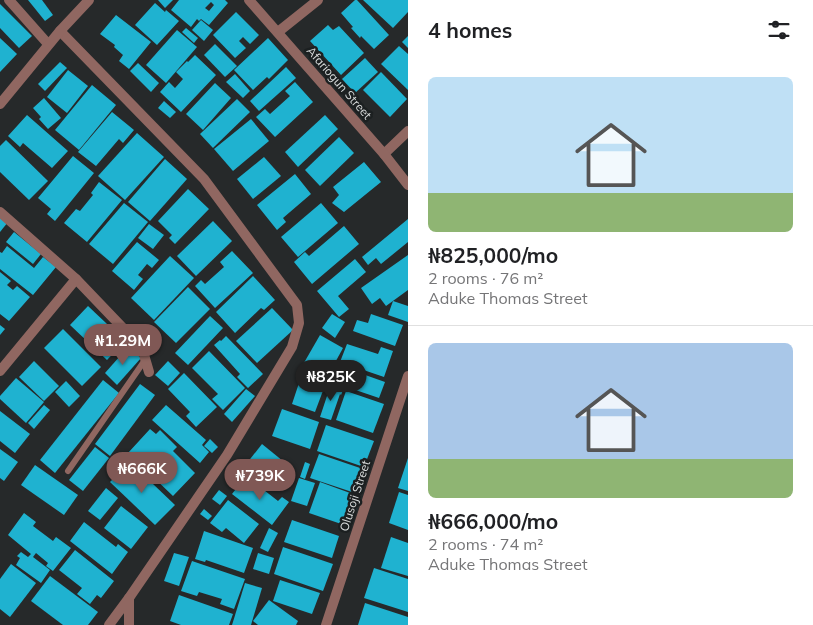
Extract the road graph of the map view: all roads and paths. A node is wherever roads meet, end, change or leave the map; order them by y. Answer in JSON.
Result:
{"nodes":[{"id":1,"x":9,"y":0,"type":"edge"},
{"id":2,"x":89,"y":0,"type":"edge"},
{"id":3,"x":249,"y":0,"type":"edge"},
{"id":4,"x":318,"y":0,"type":"edge"},
{"id":5,"x":60,"y":31,"type":"junction"},
{"id":6,"x":278,"y":32,"type":"junction"},
{"id":7,"x":48,"y":44,"type":"junction"},
{"id":8,"x":0,"y":104,"type":"edge"},
{"id":9,"x":408,"y":131,"type":"edge"},
{"id":10,"x":384,"y":154,"type":"junction"},
{"id":11,"x":408,"y":185,"type":"edge"},
{"id":12,"x":0,"y":212,"type":"edge"},
{"id":13,"x":76,"y":279,"type":"junction"},
{"id":14,"x":146,"y":359,"type":"junction"},
{"id":15,"x":0,"y":371,"type":"edge"},
{"id":16,"x":149,"y":372,"type":"dead end"},
{"id":17,"x":408,"y":376,"type":"edge"},
{"id":18,"x":68,"y":471,"type":"dead end"},
{"id":19,"x":129,"y":598,"type":"junction"},
{"id":20,"x":109,"y":625,"type":"edge"},
{"id":21,"x":129,"y":625,"type":"edge"},
{"id":22,"x":326,"y":625,"type":"edge"}],
"edges":[{"from":1,"to":7,"type":"street"},
{"from":2,"to":5,"type":"street"},
{"from":3,"to":6,"type":"street","name":"Afariogun Street"},
{"from":4,"to":6,"type":"street"},
{"from":5,"to":7,"type":"street"},
{"from":5,"to":19,"type":"street"},
{"from":6,"to":10,"type":"street","name":"Afariogun Street"},
{"from":7,"to":8,"type":"street"},
{"from":9,"to":10,"type":"street"},
{"from":10,"to":11,"type":"street","name":"Afariogun Street"},
{"from":12,"to":13,"type":"street"},
{"from":13,"to":14,"type":"street"},
{"from":13,"to":15,"type":"street"},
{"from":14,"to":16,"type":"street"},
{"from":14,"to":18,"type":"lane"},
{"from":17,"to":22,"type":"street","name":"Olusoji Street"},
{"from":19,"to":20,"type":"street"},
{"from":19,"to":21,"type":"street"}]}
